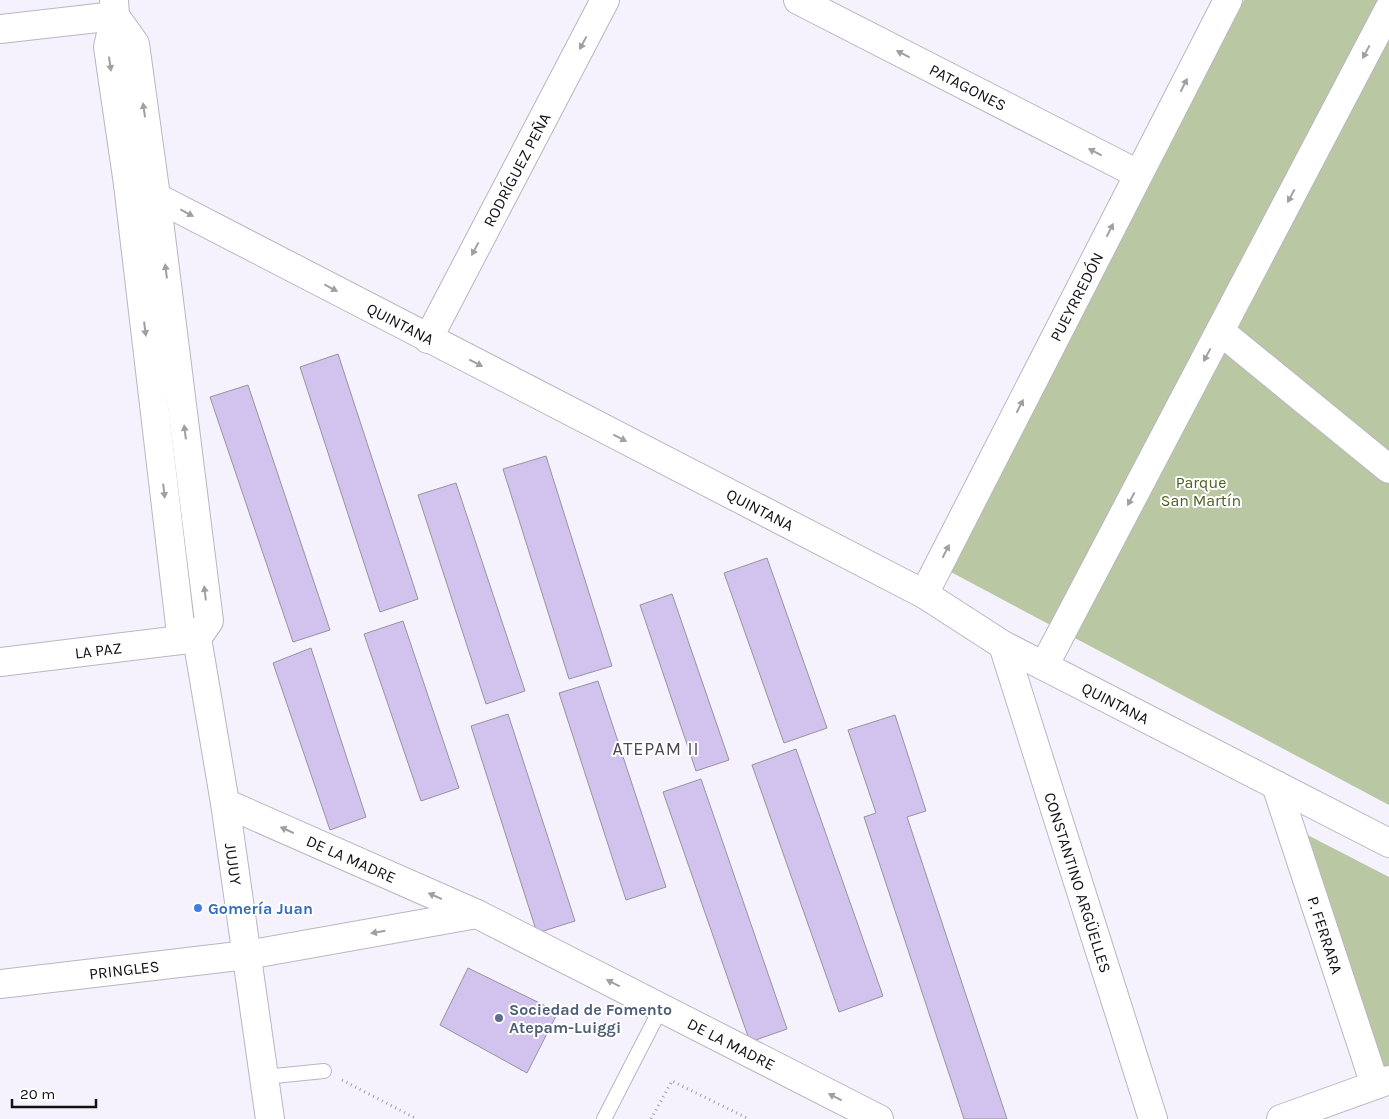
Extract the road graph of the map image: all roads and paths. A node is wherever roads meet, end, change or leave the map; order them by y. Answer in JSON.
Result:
{"nodes":[{"id":1,"x":605,"y":0,"type":"edge"},
{"id":2,"x":798,"y":0,"type":"edge"},
{"id":3,"x":1228,"y":0,"type":"edge"},
{"id":4,"x":114,"y":8,"type":"edge"},
{"id":5,"x":1389,"y":9,"type":"edge"},
{"id":6,"x":0,"y":29,"type":"edge"},
{"id":7,"x":1138,"y":174,"type":"junction"},
{"id":8,"x":128,"y":184,"type":"junction"},
{"id":9,"x":156,"y":196,"type":"junction"},
{"id":10,"x":1220,"y":331,"type":"junction"},
{"id":11,"x":428,"y":339,"type":"junction"},
{"id":12,"x":1389,"y":469,"type":"edge"},
{"id":13,"x":924,"y":594,"type":"junction"},
{"id":14,"x":197,"y":638,"type":"junction"},
{"id":15,"x":1003,"y":645,"type":"junction"},
{"id":16,"x":0,"y":662,"type":"edge"},
{"id":17,"x":1044,"y":666,"type":"junction"},
{"id":18,"x":1276,"y":785,"type":"junction"},
{"id":19,"x":225,"y":803,"type":"junction"},
{"id":20,"x":1389,"y":843,"type":"edge"},
{"id":21,"x":477,"y":914,"type":"junction"},
{"id":22,"x":248,"y":954,"type":"junction"},
{"id":23,"x":0,"y":984,"type":"edge"},
{"id":24,"x":661,"y":1008,"type":"junction"},
{"id":25,"x":324,"y":1071,"type":"joint"},
{"id":26,"x":264,"y":1077,"type":"junction"},
{"id":27,"x":1382,"y":1082,"type":"edge"},
{"id":28,"x":270,"y":1119,"type":"edge"},
{"id":29,"x":417,"y":1119,"type":"edge"},
{"id":30,"x":604,"y":1119,"type":"edge"},
{"id":31,"x":651,"y":1119,"type":"edge"},
{"id":32,"x":749,"y":1119,"type":"edge"},
{"id":33,"x":879,"y":1119,"type":"edge"},
{"id":34,"x":1153,"y":1119,"type":"edge"},
{"id":35,"x":1281,"y":1119,"type":"edge"}],
"edges":[{"from":1,"to":11,"type":"street","name":"RODRÍGUEZ PEÑA","one_way":true},
{"from":7,"to":2,"type":"street","name":"PATAGONES","one_way":true},
{"from":7,"to":3,"type":"street","name":"PUEYRREDÓN","one_way":true},
{"from":4,"to":6,"type":"street"},
{"from":4,"to":8,"type":"street","one_way":true},
{"from":9,"to":4,"type":"street","one_way":true},
{"from":5,"to":10,"type":"street","one_way":true},
{"from":13,"to":7,"type":"street","name":"PUEYRREDÓN","one_way":true},
{"from":8,"to":9,"type":"street","name":"QUINTANA"},
{"from":8,"to":14,"type":"street","one_way":true},
{"from":9,"to":11,"type":"street","name":"QUINTANA","one_way":true},
{"from":14,"to":9,"type":"street","one_way":true},
{"from":10,"to":12,"type":"street"},
{"from":10,"to":17,"type":"street","one_way":true},
{"from":11,"to":13,"type":"street","name":"QUINTANA","one_way":true},
{"from":13,"to":15,"type":"street","name":"QUINTANA"},
{"from":14,"to":16,"type":"street","name":"LA PAZ"},
{"from":14,"to":19,"type":"street","name":"JUJUY"},
{"from":15,"to":17,"type":"street","name":"QUINTANA"},
{"from":15,"to":34,"type":"street","name":"CONSTANTINO ARGÜELLES"},
{"from":17,"to":18,"type":"street","name":"QUINTANA"},
{"from":18,"to":20,"type":"street","name":"QUINTANA"},
{"from":18,"to":27,"type":"street","name":"P. FERRARA"},
{"from":21,"to":19,"type":"street","name":"DE LA MADRE","one_way":true},
{"from":19,"to":22,"type":"street","name":"JUJUY"},
{"from":21,"to":22,"type":"street","one_way":true},
{"from":24,"to":21,"type":"street","name":"DE LA MADRE","one_way":true},
{"from":22,"to":23,"type":"street","name":"PRINGLES"},
{"from":22,"to":26,"type":"street","name":"JUJUY"},
{"from":24,"to":30,"type":"lane"},
{"from":33,"to":24,"type":"street","name":"DE LA MADRE","one_way":true},
{"from":25,"to":26,"type":"lane"},
{"from":25,"to":29,"type":"path"},
{"from":26,"to":28,"type":"street","name":"JUJUY"},
{"from":27,"to":35,"type":"street"},
{"from":31,"to":32,"type":"path"}]}
